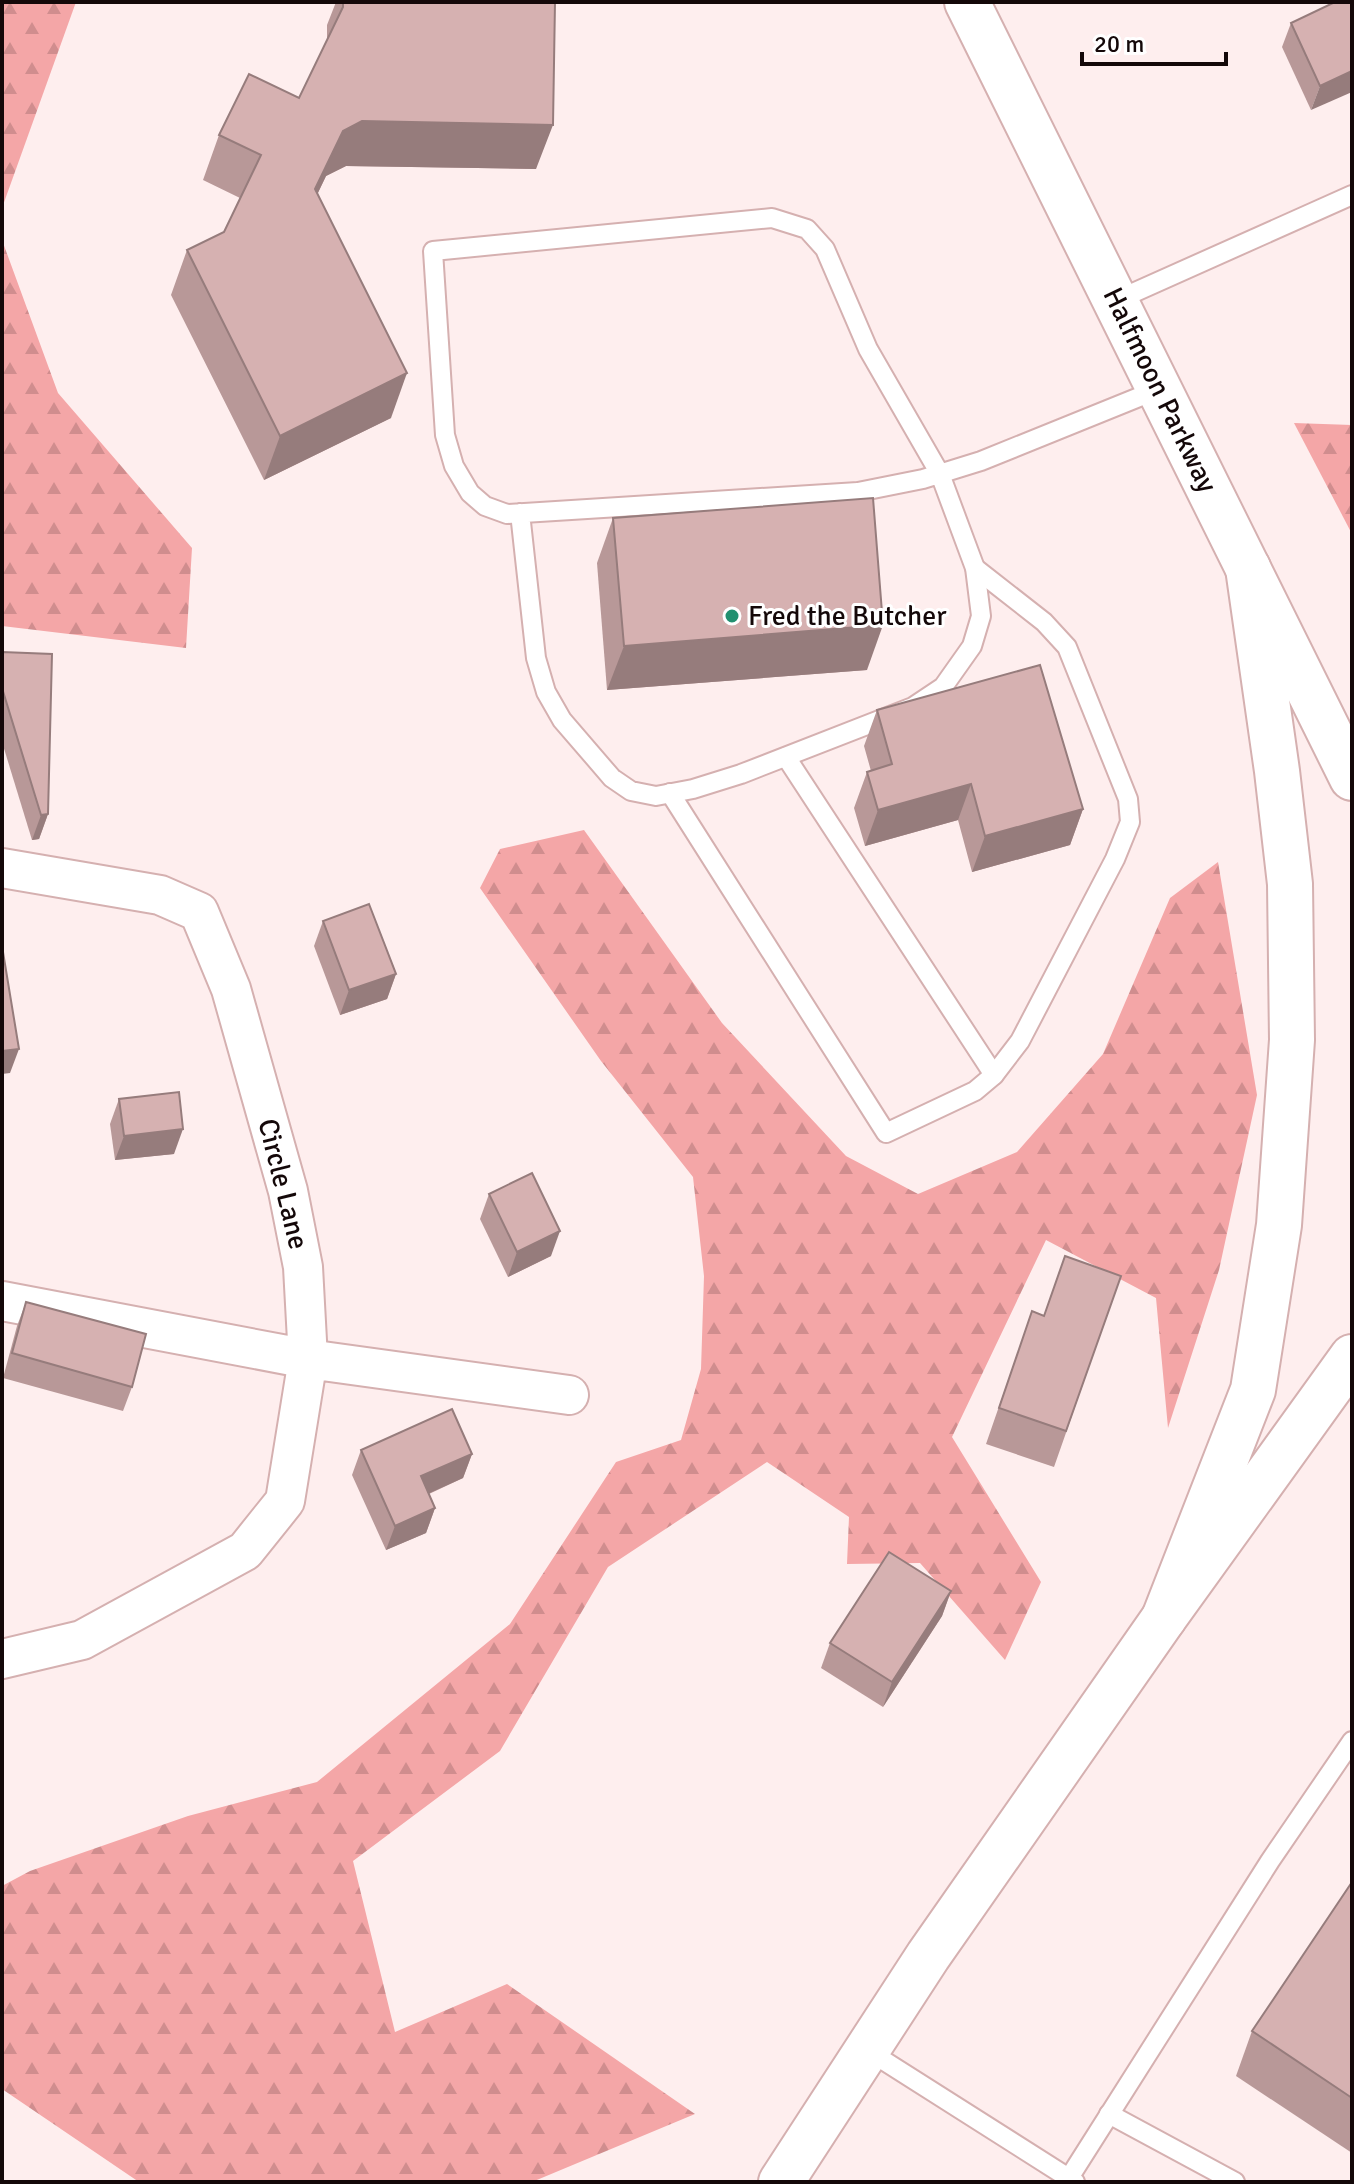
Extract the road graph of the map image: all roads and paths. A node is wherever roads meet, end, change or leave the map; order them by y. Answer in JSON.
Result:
{"nodes":[{"id":1,"x":967,"y":2,"type":"edge"},
{"id":2,"x":1352,"y":195,"type":"edge"},
{"id":3,"x":1115,"y":301,"type":"junction"},
{"id":4,"x":1159,"y":389,"type":"junction"},
{"id":5,"x":940,"y":474,"type":"junction"},
{"id":6,"x":520,"y":513,"type":"junction"},
{"id":7,"x":975,"y":568,"type":"junction"},
{"id":8,"x":1248,"y":568,"type":"junction"},
{"id":9,"x":786,"y":757,"type":"junction"},
{"id":10,"x":1347,"y":757,"type":"edge"},
{"id":11,"x":670,"y":793,"type":"junction"},
{"id":12,"x":2,"y":868,"type":"edge"},
{"id":13,"x":994,"y":1075,"type":"junction"},
{"id":14,"x":2,"y":1301,"type":"edge"},
{"id":15,"x":1352,"y":1357,"type":"edge"},
{"id":16,"x":308,"y":1359,"type":"junction"},
{"id":17,"x":569,"y":1395,"type":"dead end"},
{"id":18,"x":1164,"y":1618,"type":"junction"},
{"id":19,"x":2,"y":1659,"type":"edge"},
{"id":20,"x":1352,"y":1741,"type":"edge"},
{"id":21,"x":867,"y":2050,"type":"junction"},
{"id":22,"x":1109,"y":2114,"type":"junction"},
{"id":23,"x":1072,"y":2180,"type":"edge"},
{"id":24,"x":781,"y":2182,"type":"edge"},
{"id":25,"x":1235,"y":2182,"type":"edge"}],
"edges":[{"from":1,"to":3,"type":"main road","name":"Halfmoon Parkway"},
{"from":2,"to":3,"type":"lane"},
{"from":3,"to":4,"type":"main road","name":"Halfmoon Parkway"},
{"from":4,"to":5,"type":"lane"},
{"from":4,"to":8,"type":"main road","name":"Halfmoon Parkway"},
{"from":5,"to":6,"type":"lane"},
{"from":5,"to":6,"type":"lane"},
{"from":5,"to":7,"type":"lane"},
{"from":6,"to":11,"type":"lane"},
{"from":7,"to":9,"type":"lane"},
{"from":7,"to":13,"type":"lane"},
{"from":8,"to":10,"type":"main road","name":"Halfmoon Parkway"},
{"from":8,"to":18,"type":"main road"},
{"from":9,"to":11,"type":"lane"},
{"from":9,"to":13,"type":"lane"},
{"from":11,"to":13,"type":"lane"},
{"from":12,"to":16,"type":"street","name":"Circle Lane"},
{"from":14,"to":16,"type":"street"},
{"from":15,"to":18,"type":"main road"},
{"from":16,"to":17,"type":"street"},
{"from":16,"to":19,"type":"street","name":"Circle Lane"},
{"from":18,"to":21,"type":"main road"},
{"from":20,"to":22,"type":"lane"},
{"from":21,"to":23,"type":"lane"},
{"from":21,"to":24,"type":"main road"},
{"from":22,"to":23,"type":"lane"},
{"from":22,"to":25,"type":"lane"}]}
